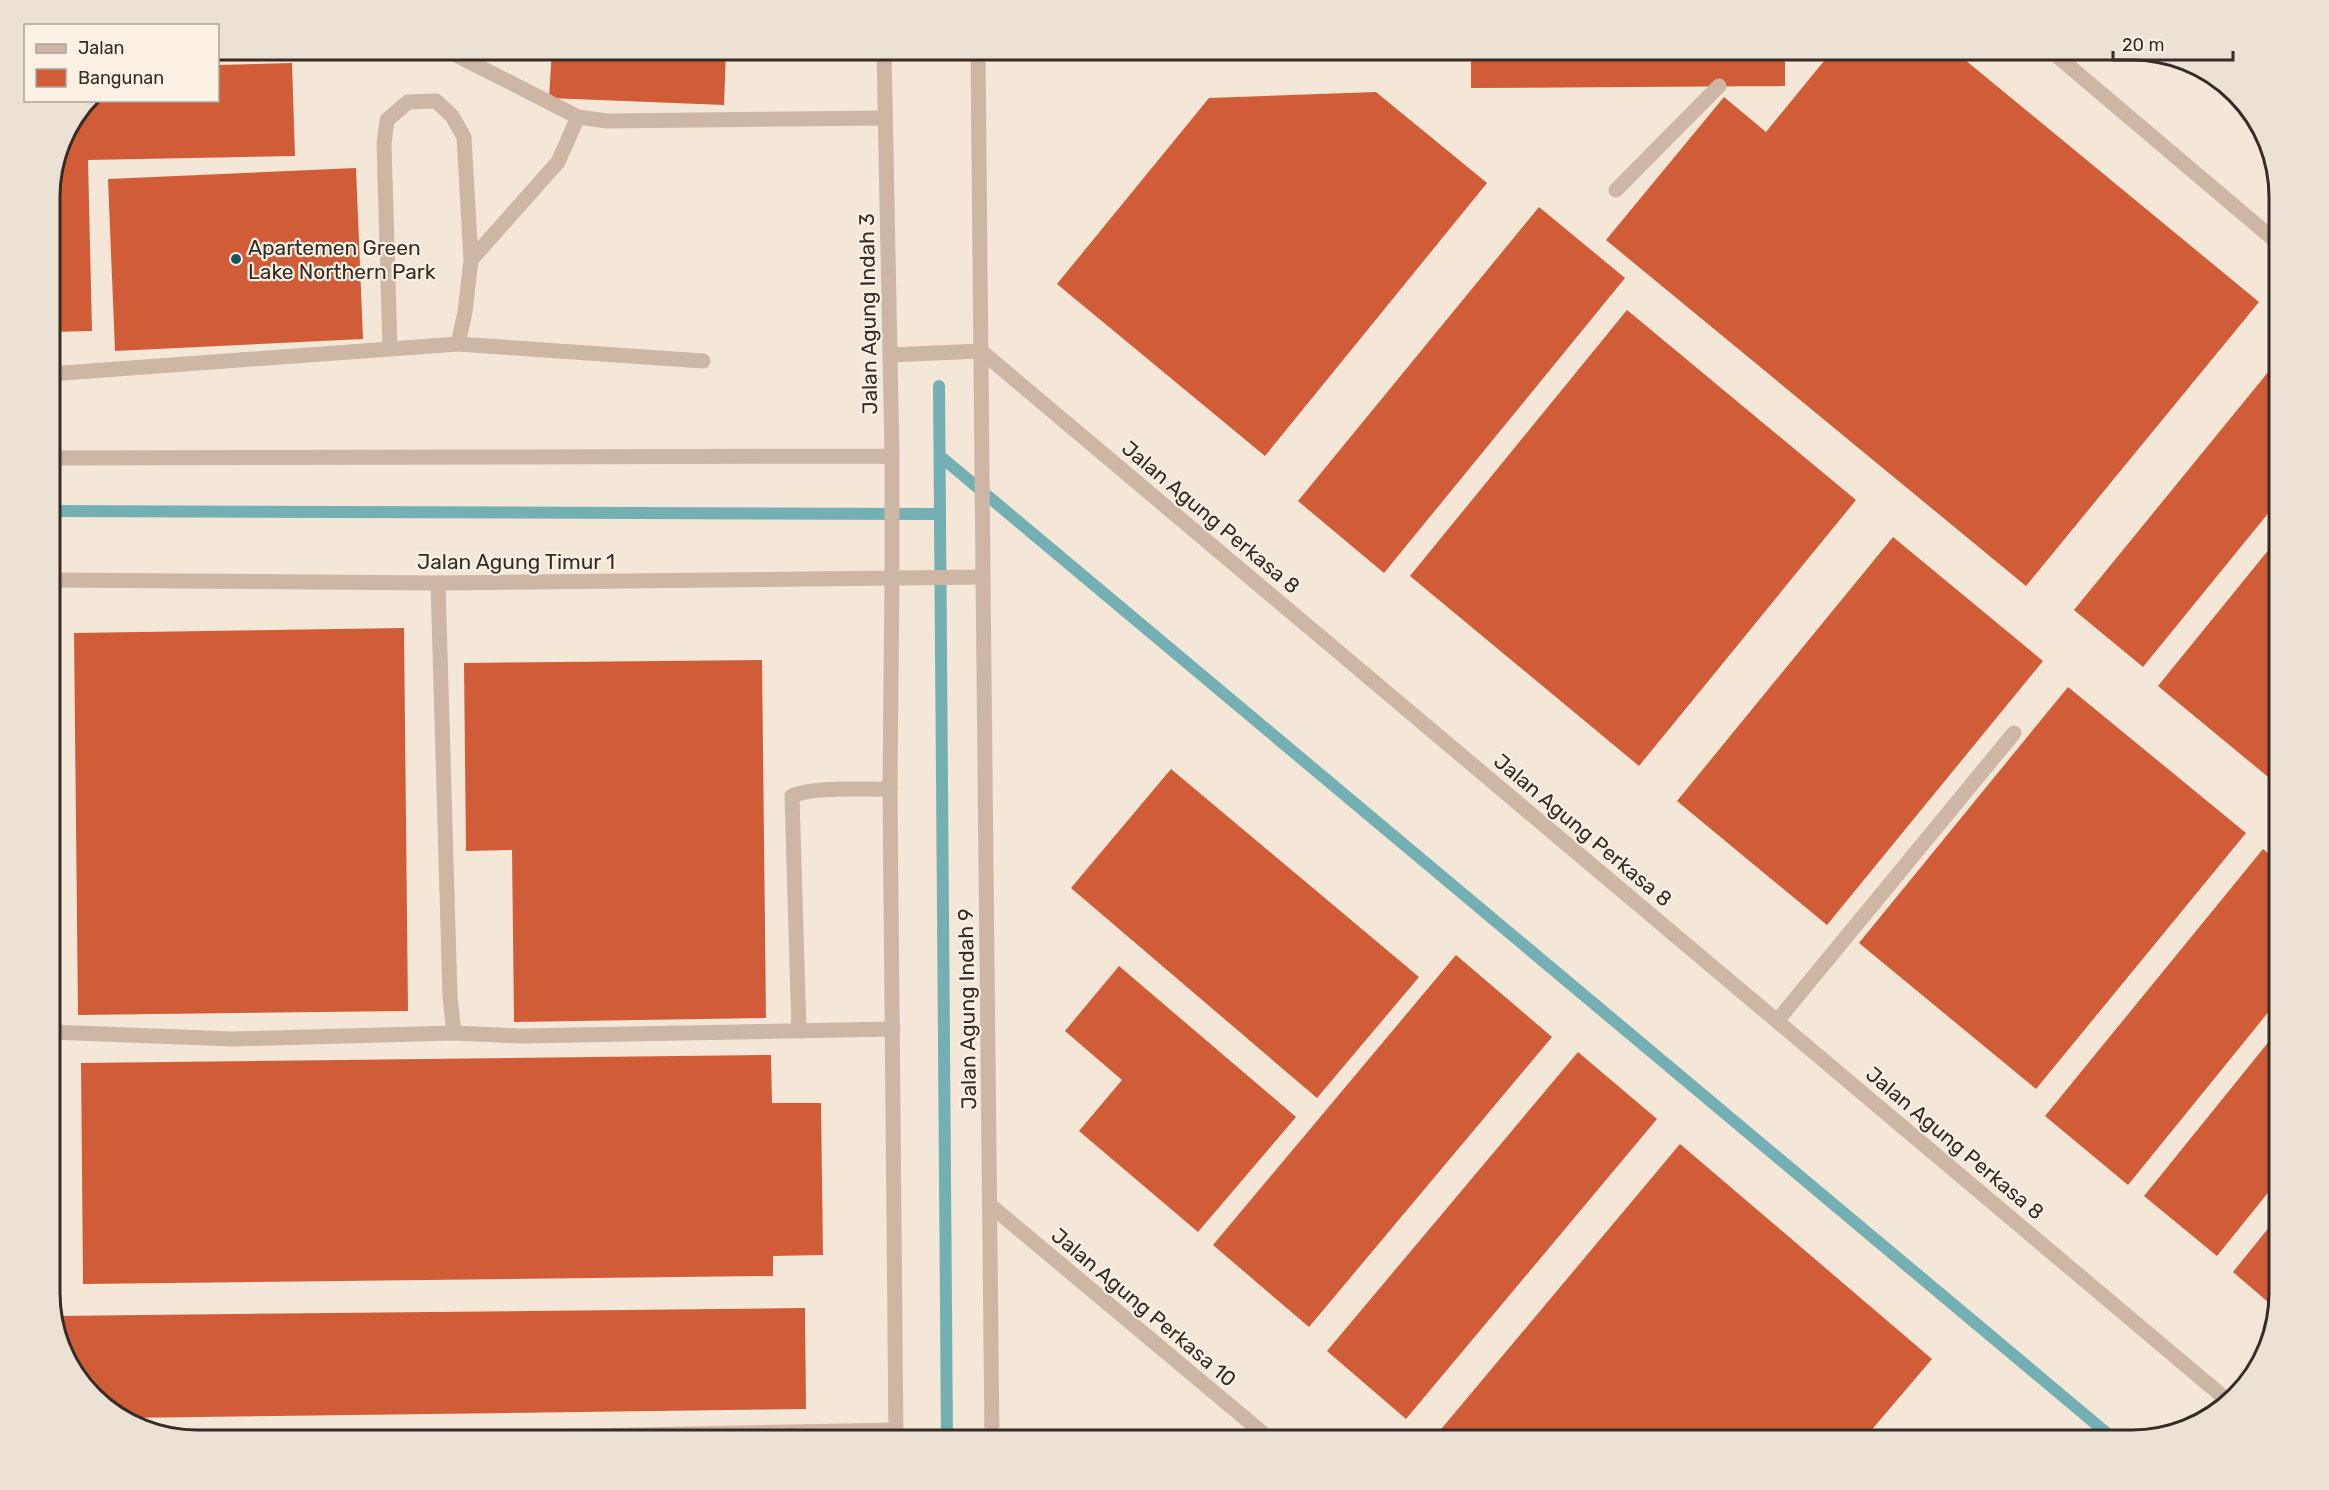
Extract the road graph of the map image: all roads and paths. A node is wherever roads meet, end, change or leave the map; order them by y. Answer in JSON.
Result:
{"nodes":[{"id":1,"x":466,"y":60,"type":"edge"},
{"id":2,"x":885,"y":60,"type":"edge"},
{"id":3,"x":978,"y":60,"type":"edge"},
{"id":4,"x":2062,"y":60,"type":"edge"},
{"id":5,"x":1719,"y":86,"type":"dead end"},
{"id":6,"x":578,"y":117,"type":"junction"},
{"id":7,"x":885,"y":118,"type":"junction"},
{"id":8,"x":1616,"y":190,"type":"dead end"},
{"id":9,"x":2269,"y":235,"type":"edge"},
{"id":10,"x":471,"y":260,"type":"junction"},
{"id":11,"x":458,"y":344,"type":"junction"},
{"id":12,"x":390,"y":348,"type":"junction"},
{"id":13,"x":981,"y":351,"type":"junction"},
{"id":14,"x":890,"y":355,"type":"junction"},
{"id":15,"x":703,"y":361,"type":"dead end"},
{"id":16,"x":60,"y":375,"type":"edge"},
{"id":17,"x":892,"y":456,"type":"junction"},
{"id":18,"x":60,"y":458,"type":"edge"},
{"id":19,"x":983,"y":577,"type":"junction"},
{"id":20,"x":892,"y":578,"type":"junction"},
{"id":21,"x":60,"y":580,"type":"edge"},
{"id":22,"x":438,"y":583,"type":"junction"},
{"id":23,"x":2014,"y":733,"type":"dead end"},
{"id":24,"x":890,"y":789,"type":"junction"},
{"id":25,"x":1777,"y":1021,"type":"junction"},
{"id":26,"x":893,"y":1029,"type":"junction"},
{"id":27,"x":799,"y":1030,"type":"junction"},
{"id":28,"x":60,"y":1032,"type":"edge"},
{"id":29,"x":454,"y":1033,"type":"junction"},
{"id":30,"x":990,"y":1205,"type":"junction"},
{"id":31,"x":2222,"y":1396,"type":"edge"},
{"id":32,"x":896,"y":1430,"type":"edge"},
{"id":33,"x":992,"y":1430,"type":"edge"},
{"id":34,"x":1259,"y":1430,"type":"edge"}],
"edges":[{"from":1,"to":6,"type":"street"},
{"from":2,"to":7,"type":"street","name":"Jalan Agung Indah 3"},
{"from":3,"to":13,"type":"street"},
{"from":4,"to":9,"type":"street"},
{"from":5,"to":8,"type":"street"},
{"from":6,"to":7,"type":"street"},
{"from":6,"to":10,"type":"street"},
{"from":7,"to":14,"type":"street","name":"Jalan Agung Indah 3"},
{"from":10,"to":11,"type":"street"},
{"from":10,"to":12,"type":"street"},
{"from":11,"to":12,"type":"street"},
{"from":11,"to":15,"type":"street"},
{"from":12,"to":16,"type":"street"},
{"from":13,"to":14,"type":"street"},
{"from":13,"to":19,"type":"street"},
{"from":13,"to":25,"type":"street","name":"Jalan Agung Perkasa 8"},
{"from":14,"to":17,"type":"street","name":"Jalan Agung Indah 3"},
{"from":17,"to":18,"type":"street"},
{"from":17,"to":20,"type":"street","name":"Jalan Agung Indah 3"},
{"from":19,"to":20,"type":"street","name":"Jalan Agung Timur 1"},
{"from":19,"to":30,"type":"street","name":"Jalan Agung Indah 9"},
{"from":20,"to":22,"type":"street","name":"Jalan Agung Timur 1"},
{"from":20,"to":24,"type":"street"},
{"from":21,"to":22,"type":"street","name":"Jalan Agung Timur 1"},
{"from":22,"to":29,"type":"street"},
{"from":23,"to":25,"type":"street"},
{"from":24,"to":26,"type":"street"},
{"from":24,"to":27,"type":"street"},
{"from":25,"to":31,"type":"street","name":"Jalan Agung Perkasa 8"},
{"from":26,"to":27,"type":"street"},
{"from":26,"to":32,"type":"street"},
{"from":27,"to":29,"type":"street"},
{"from":28,"to":29,"type":"street"},
{"from":30,"to":33,"type":"street","name":"Jalan Agung Indah 9"},
{"from":30,"to":34,"type":"street","name":"Jalan Agung Perkasa 10"}]}
